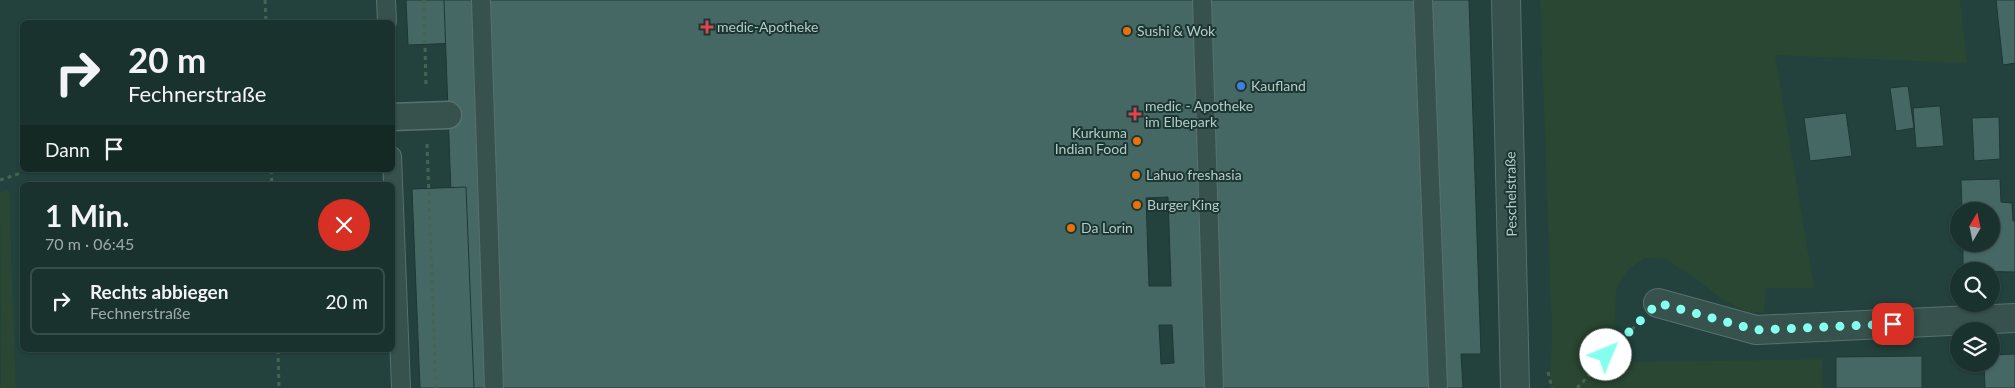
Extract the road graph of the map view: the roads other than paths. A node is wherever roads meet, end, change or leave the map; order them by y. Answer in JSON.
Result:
{"nodes":[{"id":1,"x":386,"y":0,"type":"edge"},
{"id":2,"x":481,"y":0,"type":"edge"},
{"id":3,"x":1202,"y":0,"type":"edge"},
{"id":4,"x":1423,"y":0,"type":"edge"},
{"id":5,"x":1506,"y":0,"type":"edge"},
{"id":6,"x":387,"y":20,"type":"edge"},
{"id":7,"x":438,"y":115,"type":"road end"},
{"id":8,"x":395,"y":117,"type":"edge"},
{"id":9,"x":395,"y":233,"type":"edge"},
{"id":10,"x":1658,"y":303,"type":"road end"},
{"id":11,"x":2015,"y":318,"type":"edge"},
{"id":12,"x":401,"y":388,"type":"edge"},
{"id":13,"x":494,"y":388,"type":"edge"},
{"id":14,"x":1214,"y":388,"type":"edge"},
{"id":15,"x":1438,"y":388,"type":"edge"},
{"id":16,"x":1515,"y":388,"type":"edge"}],
"edges":[{"from":1,"to":6,"type":"lane"},
{"from":2,"to":13,"type":"lane"},
{"from":3,"to":14,"type":"lane"},
{"from":4,"to":15,"type":"lane"},
{"from":5,"to":16,"type":"street","name":"Peschelstraße"},
{"from":7,"to":8,"type":"street"},
{"from":9,"to":12,"type":"lane"},
{"from":10,"to":11,"type":"street"}]}
